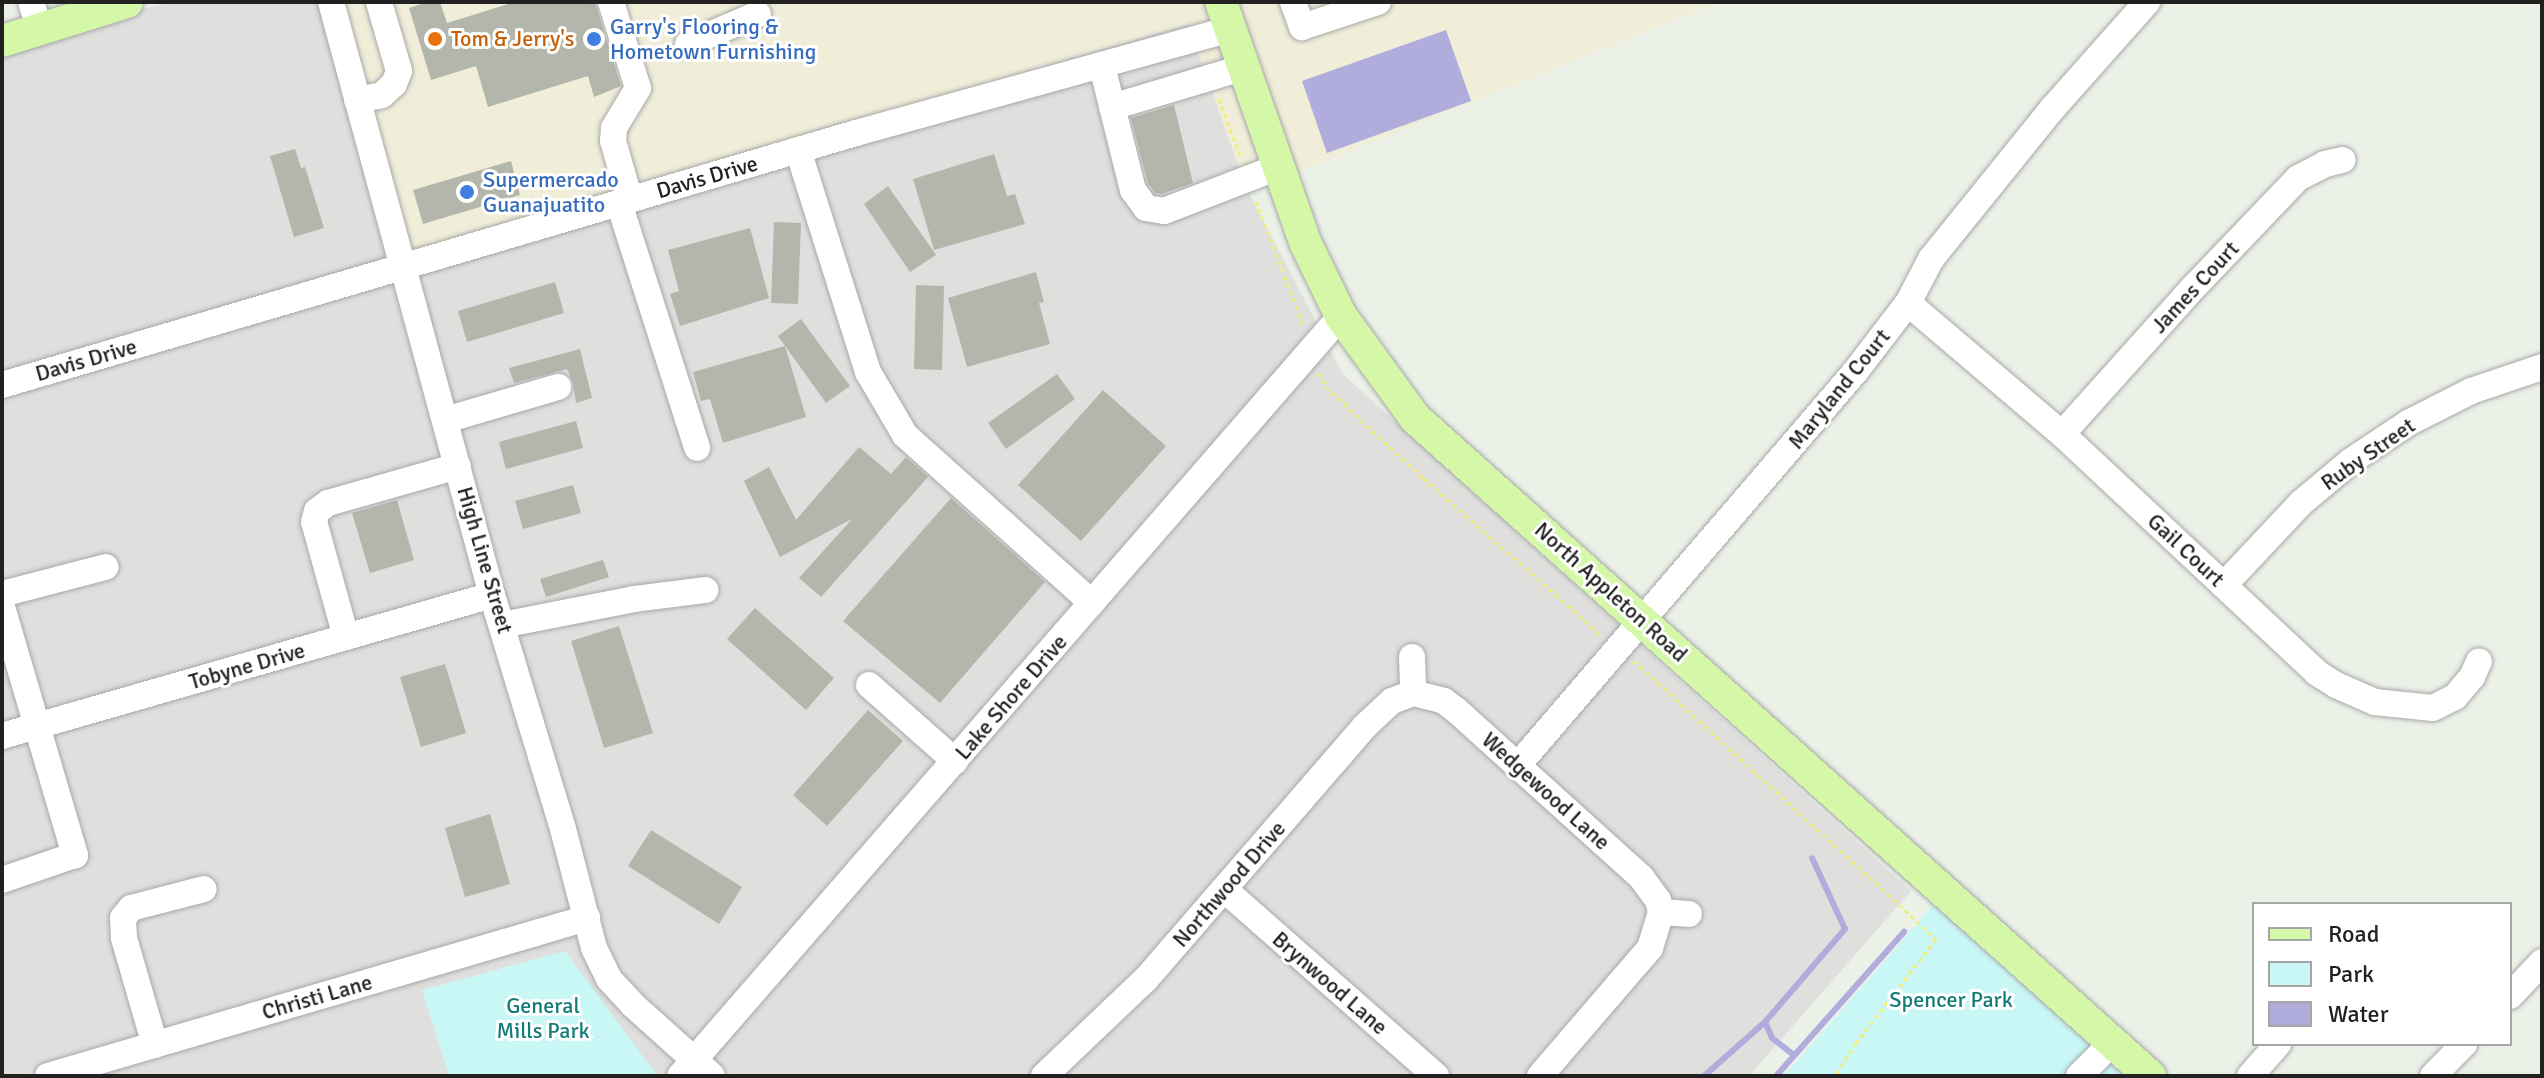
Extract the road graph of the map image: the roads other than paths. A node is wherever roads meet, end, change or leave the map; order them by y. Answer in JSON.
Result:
{"nodes":[{"id":1,"x":127,"y":2,"type":"edge"},
{"id":2,"x":331,"y":2,"type":"edge"},
{"id":3,"x":379,"y":2,"type":"edge"},
{"id":4,"x":611,"y":2,"type":"edge"},
{"id":5,"x":1293,"y":2,"type":"edge"},
{"id":6,"x":1378,"y":2,"type":"edge"},
{"id":7,"x":2147,"y":2,"type":"edge"},
{"id":8,"x":50,"y":14,"type":"edge"},
{"id":9,"x":758,"y":14,"type":"dead end"},
{"id":10,"x":1226,"y":16,"type":"edge"},
{"id":11,"x":2,"y":41,"type":"edge"},
{"id":12,"x":688,"y":44,"type":"dead end"},
{"id":13,"x":1102,"y":66,"type":"junction"},
{"id":14,"x":1245,"y":67,"type":"junction"},
{"id":15,"x":357,"y":100,"type":"junction"},
{"id":16,"x":1112,"y":107,"type":"junction"},
{"id":17,"x":798,"y":150,"type":"junction"},
{"id":18,"x":2343,"y":160,"type":"dead end"},
{"id":19,"x":1278,"y":167,"type":"junction"},
{"id":20,"x":625,"y":201,"type":"junction"},
{"id":21,"x":402,"y":267,"type":"junction"},
{"id":22,"x":1908,"y":303,"type":"junction"},
{"id":23,"x":1341,"y":316,"type":"junction"},
{"id":24,"x":2542,"y":367,"type":"edge"},
{"id":25,"x":2,"y":385,"type":"edge"},
{"id":26,"x":558,"y":387,"type":"dead end"},
{"id":27,"x":445,"y":420,"type":"junction"},
{"id":28,"x":2062,"y":434,"type":"junction"},
{"id":29,"x":697,"y":448,"type":"dead end"},
{"id":30,"x":458,"y":466,"type":"junction"},
{"id":31,"x":106,"y":567,"type":"dead end"},
{"id":32,"x":2224,"y":585,"type":"junction"},
{"id":33,"x":705,"y":590,"type":"dead end"},
{"id":34,"x":2,"y":594,"type":"edge"},
{"id":35,"x":492,"y":595,"type":"junction"},
{"id":36,"x":1092,"y":603,"type":"junction"},
{"id":37,"x":2,"y":607,"type":"edge"},
{"id":38,"x":1643,"y":621,"type":"junction"},
{"id":39,"x":502,"y":625,"type":"junction"},
{"id":40,"x":346,"y":637,"type":"junction"},
{"id":41,"x":1412,"y":657,"type":"dead end"},
{"id":42,"x":2479,"y":661,"type":"dead end"},
{"id":43,"x":869,"y":685,"type":"dead end"},
{"id":44,"x":1413,"y":693,"type":"junction"},
{"id":45,"x":36,"y":727,"type":"junction"},
{"id":46,"x":2,"y":736,"type":"edge"},
{"id":47,"x":955,"y":761,"type":"junction"},
{"id":48,"x":1518,"y":765,"type":"junction"},
{"id":49,"x":2,"y":880,"type":"edge"},
{"id":50,"x":204,"y":889,"type":"dead end"},
{"id":51,"x":1224,"y":889,"type":"junction"},
{"id":52,"x":1661,"y":912,"type":"junction"},
{"id":53,"x":1689,"y":914,"type":"dead end"},
{"id":54,"x":587,"y":918,"type":"junction"},
{"id":55,"x":2542,"y":962,"type":"edge"},
{"id":56,"x":2512,"y":994,"type":"edge"},
{"id":57,"x":2113,"y":1042,"type":"junction"},
{"id":58,"x":155,"y":1045,"type":"junction"},
{"id":59,"x":2276,"y":1046,"type":"edge"},
{"id":60,"x":2462,"y":1046,"type":"edge"},
{"id":61,"x":102,"y":1068,"type":"edge"},
{"id":62,"x":696,"y":1070,"type":"edge"},
{"id":63,"x":48,"y":1076,"type":"edge"},
{"id":64,"x":1044,"y":1076,"type":"edge"},
{"id":65,"x":1436,"y":1076,"type":"edge"},
{"id":66,"x":1540,"y":1076,"type":"edge"},
{"id":67,"x":2079,"y":1076,"type":"edge"},
{"id":68,"x":2150,"y":1076,"type":"edge"},
{"id":69,"x":2250,"y":1076,"type":"edge"},
{"id":70,"x":2433,"y":1076,"type":"edge"}],
"edges":[{"from":1,"to":8,"type":"main road"},
{"from":2,"to":15,"type":"street","name":"High Line Street"},
{"from":3,"to":15,"type":"street"},
{"from":4,"to":20,"type":"street"},
{"from":5,"to":6,"type":"street"},
{"from":7,"to":22,"type":"street","name":"Maryland Court"},
{"from":8,"to":11,"type":"main road"},
{"from":9,"to":12,"type":"street"},
{"from":10,"to":13,"type":"street","name":"Davis Drive"},
{"from":10,"to":14,"type":"main road","name":"North Appleton Road"},
{"from":13,"to":16,"type":"street"},
{"from":13,"to":17,"type":"street","name":"Davis Drive"},
{"from":14,"to":16,"type":"street"},
{"from":14,"to":19,"type":"main road","name":"North Appleton Road"},
{"from":15,"to":21,"type":"street","name":"High Line Street"},
{"from":16,"to":19,"type":"street"},
{"from":17,"to":20,"type":"street","name":"Davis Drive"},
{"from":17,"to":36,"type":"street"},
{"from":18,"to":28,"type":"street","name":"James Court"},
{"from":19,"to":23,"type":"main road","name":"North Appleton Road"},
{"from":20,"to":21,"type":"street","name":"Davis Drive"},
{"from":20,"to":29,"type":"street"},
{"from":21,"to":25,"type":"street","name":"Davis Drive"},
{"from":21,"to":27,"type":"street","name":"High Line Street"},
{"from":22,"to":28,"type":"street","name":"Gail Court"},
{"from":22,"to":38,"type":"street","name":"Maryland Court"},
{"from":23,"to":36,"type":"street","name":"Lake Shore Drive"},
{"from":23,"to":38,"type":"main road","name":"North Appleton Road"},
{"from":24,"to":32,"type":"street","name":"Ruby Street"},
{"from":26,"to":27,"type":"street"},
{"from":27,"to":30,"type":"street","name":"High Line Street"},
{"from":28,"to":32,"type":"street","name":"Gail Court"},
{"from":30,"to":35,"type":"street","name":"High Line Street"},
{"from":30,"to":40,"type":"street"},
{"from":31,"to":34,"type":"street"},
{"from":32,"to":42,"type":"street","name":"Gail Court"},
{"from":33,"to":39,"type":"street"},
{"from":35,"to":39,"type":"street","name":"High Line Street"},
{"from":35,"to":40,"type":"street","name":"Tobyne Drive"},
{"from":36,"to":47,"type":"street","name":"Lake Shore Drive"},
{"from":37,"to":45,"type":"street"},
{"from":38,"to":48,"type":"street","name":"Maryland Court"},
{"from":38,"to":57,"type":"main road","name":"North Appleton Road"},
{"from":39,"to":54,"type":"street","name":"High Line Street"},
{"from":40,"to":45,"type":"street","name":"Tobyne Drive"},
{"from":41,"to":44,"type":"street"},
{"from":43,"to":47,"type":"street"},
{"from":44,"to":48,"type":"street","name":"Wedgewood Lane"},
{"from":44,"to":51,"type":"street","name":"Northwood Drive"},
{"from":45,"to":46,"type":"street","name":"Tobyne Drive"},
{"from":45,"to":49,"type":"street"},
{"from":47,"to":62,"type":"street","name":"Lake Shore Drive"},
{"from":48,"to":52,"type":"street","name":"Wedgewood Lane"},
{"from":50,"to":58,"type":"street"},
{"from":51,"to":64,"type":"street","name":"Northwood Drive"},
{"from":51,"to":65,"type":"street","name":"Brynwood Lane"},
{"from":52,"to":53,"type":"street"},
{"from":52,"to":66,"type":"street"},
{"from":54,"to":58,"type":"street","name":"Christi Lane"},
{"from":54,"to":62,"type":"street","name":"High Line Street"},
{"from":55,"to":56,"type":"street"},
{"from":57,"to":67,"type":"street"},
{"from":57,"to":68,"type":"main road","name":"North Appleton Road"},
{"from":58,"to":61,"type":"street","name":"Christi Lane"},
{"from":59,"to":69,"type":"street"},
{"from":60,"to":70,"type":"street"},
{"from":61,"to":63,"type":"street","name":"Christi Lane"}]}
